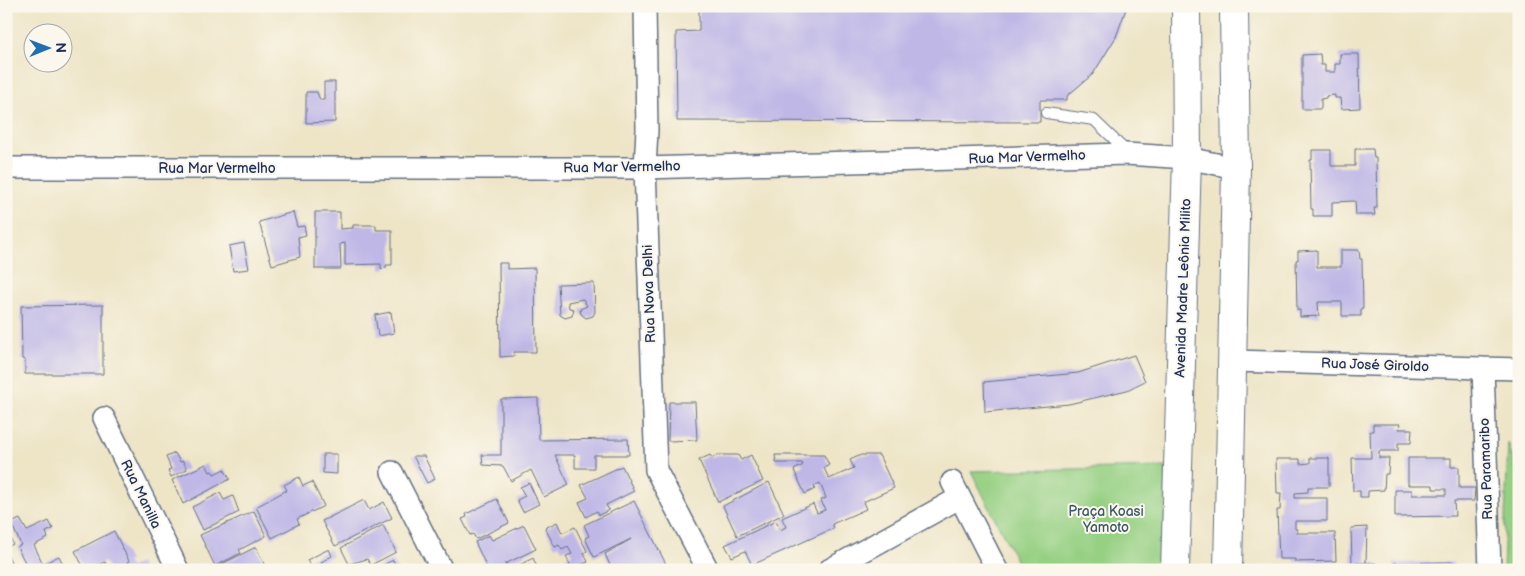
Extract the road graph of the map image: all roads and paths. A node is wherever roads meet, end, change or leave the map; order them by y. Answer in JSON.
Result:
{"nodes":[{"id":1,"x":645,"y":6,"type":"edge"},
{"id":2,"x":1186,"y":6,"type":"edge"},
{"id":3,"x":1234,"y":6,"type":"edge"},
{"id":4,"x":1046,"y":113,"type":"dead end"},
{"id":5,"x":1126,"y":154,"type":"junction"},
{"id":6,"x":1187,"y":158,"type":"junction"},
{"id":7,"x":6,"y":168,"type":"edge"},
{"id":8,"x":644,"y":168,"type":"junction"},
{"id":9,"x":1236,"y":168,"type":"junction"},
{"id":10,"x":1232,"y":360,"type":"junction"},
{"id":11,"x":1483,"y":368,"type":"junction"},
{"id":12,"x":1519,"y":369,"type":"edge"},
{"id":13,"x":104,"y":418,"type":"dead end"},
{"id":14,"x":392,"y":472,"type":"dead end"},
{"id":15,"x":178,"y":570,"type":"edge"},
{"id":16,"x":442,"y":570,"type":"edge"},
{"id":17,"x":708,"y":570,"type":"edge"},
{"id":18,"x":829,"y":570,"type":"edge"},
{"id":19,"x":997,"y":570,"type":"edge"},
{"id":20,"x":1175,"y":570,"type":"edge"},
{"id":21,"x":1228,"y":570,"type":"edge"},
{"id":22,"x":1490,"y":570,"type":"edge"}],
"edges":[{"from":1,"to":8,"type":"street","name":"Rua Nova Delhi"},
{"from":2,"to":6,"type":"main road","name":"Avenida Madre Leônia Milito"},
{"from":3,"to":9,"type":"main road"},
{"from":4,"to":5,"type":"lane"},
{"from":5,"to":6,"type":"street","name":"Rua Mar Vermelho"},
{"from":5,"to":8,"type":"street","name":"Rua Mar Vermelho"},
{"from":6,"to":9,"type":"street","name":"Rua Mar Vermelho"},
{"from":6,"to":20,"type":"main road","name":"Avenida Madre Leônia Milito"},
{"from":7,"to":8,"type":"street","name":"Rua Mar Vermelho"},
{"from":8,"to":17,"type":"street","name":"Rua Nova Delhi"},
{"from":9,"to":10,"type":"main road"},
{"from":10,"to":11,"type":"street","name":"Rua José Giroldo"},
{"from":10,"to":21,"type":"main road"},
{"from":11,"to":12,"type":"street","name":"Rua José Giroldo"},
{"from":11,"to":22,"type":"street","name":"Rua Paramaribo"},
{"from":13,"to":15,"type":"street","name":"Rua Manilla"},
{"from":14,"to":16,"type":"street"},
{"from":18,"to":19,"type":"street"}]}
